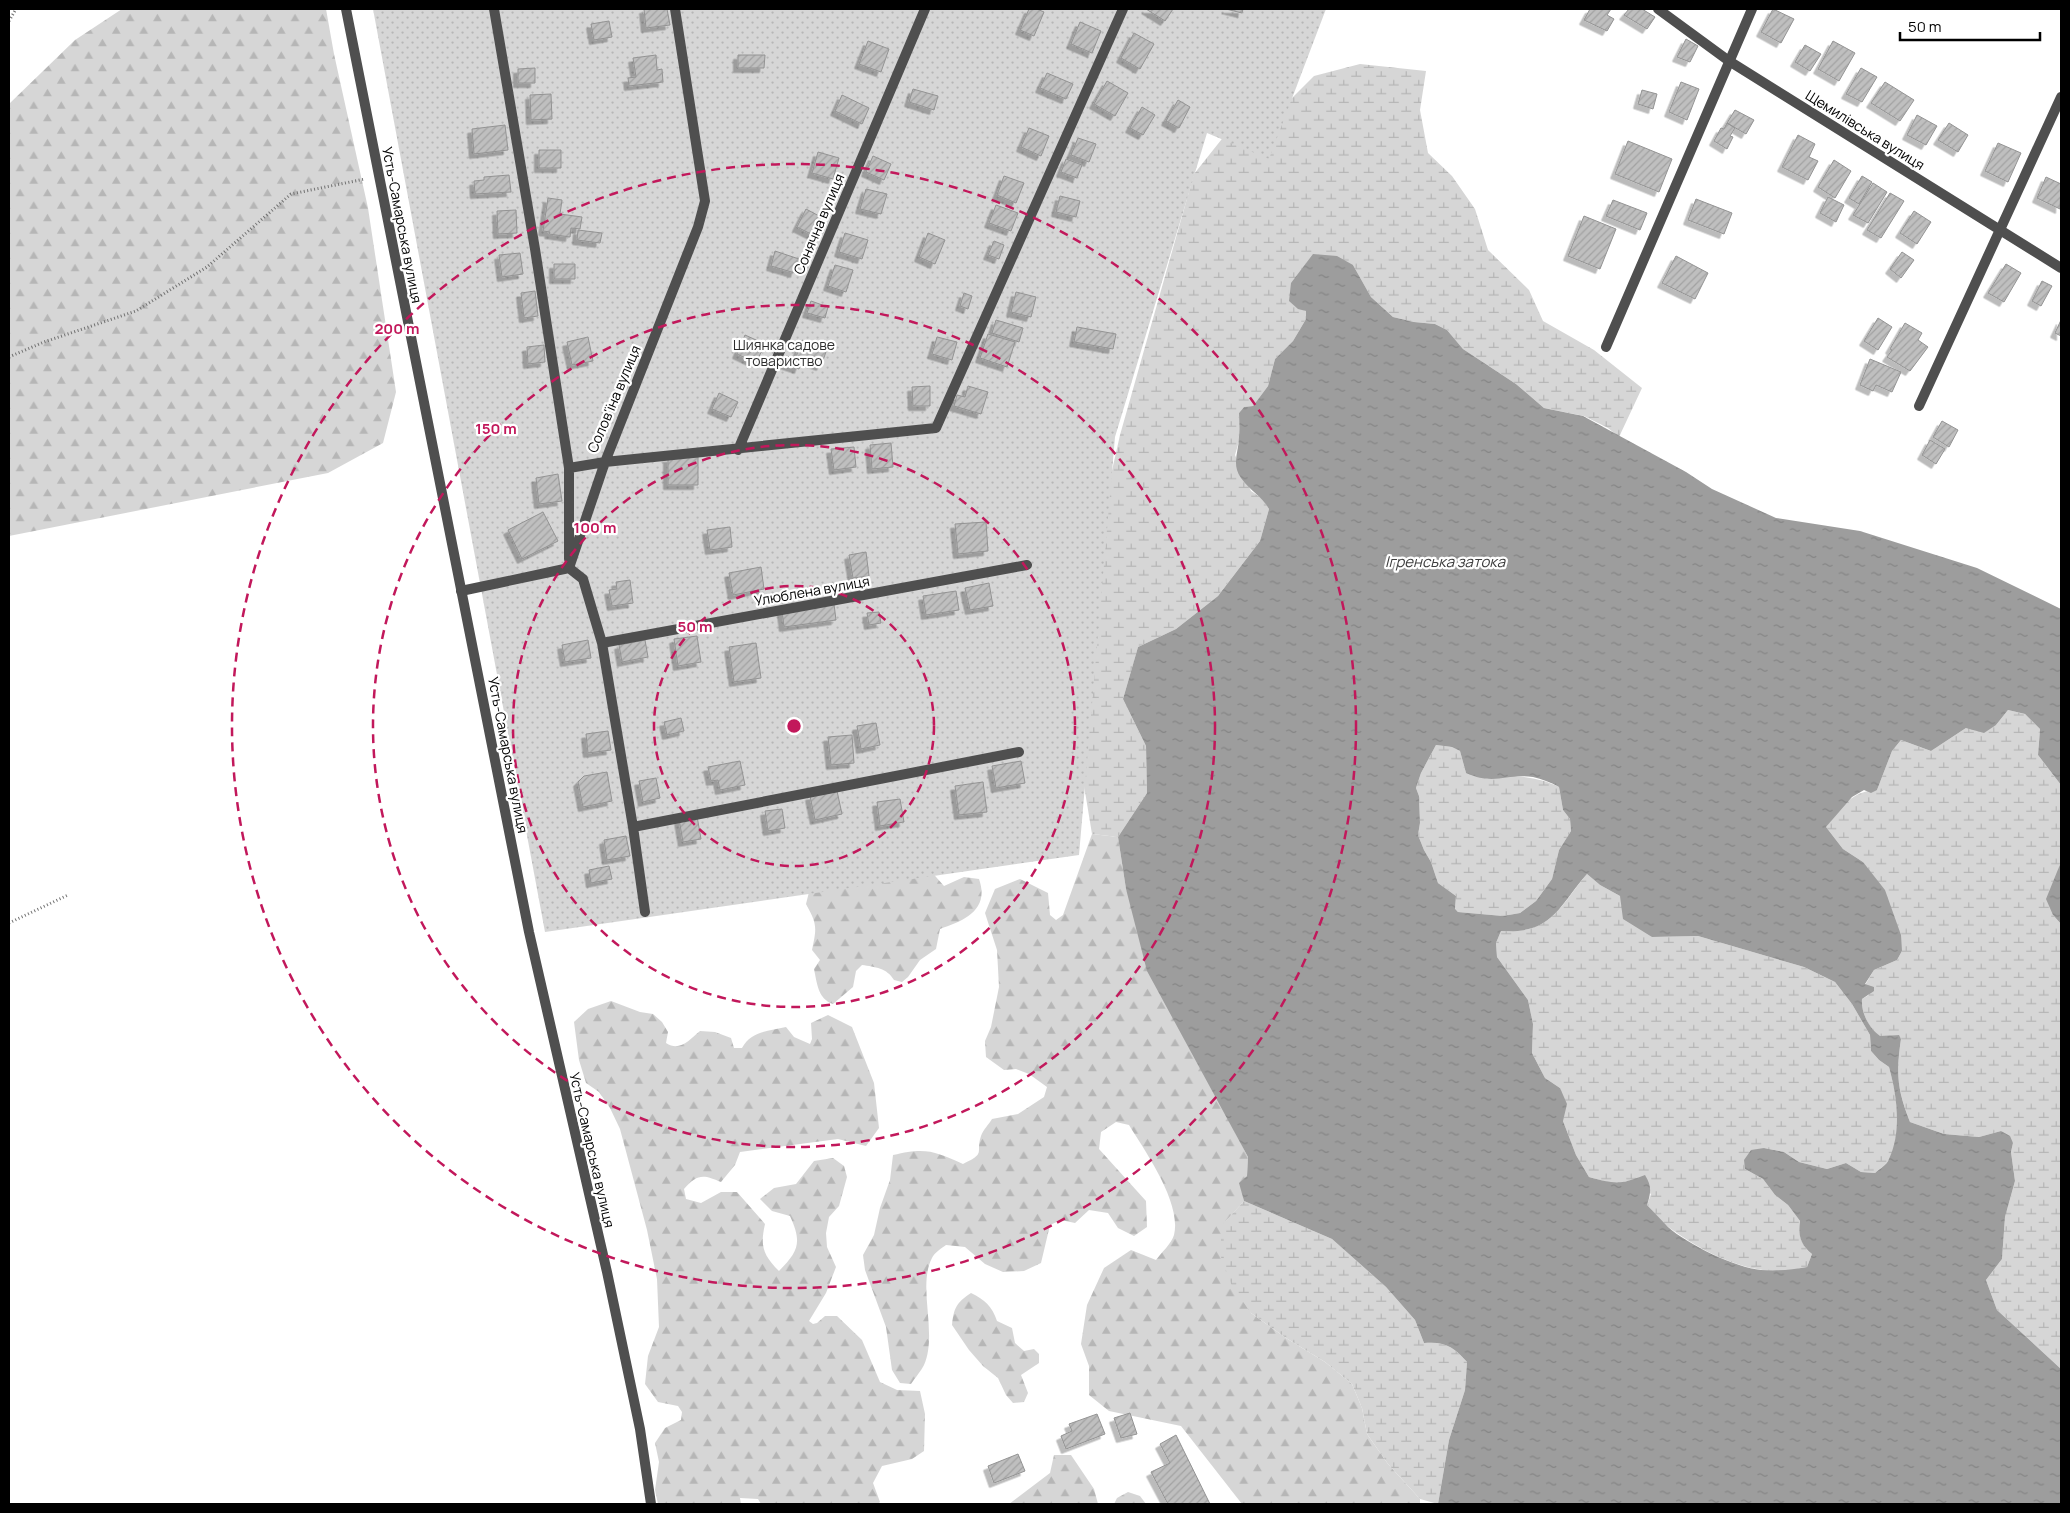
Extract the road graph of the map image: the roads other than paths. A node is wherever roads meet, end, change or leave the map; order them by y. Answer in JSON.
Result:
{"nodes":[{"id":1,"x":346,"y":9,"type":"edge"},
{"id":2,"x":494,"y":9,"type":"edge"},
{"id":3,"x":675,"y":9,"type":"edge"},
{"id":4,"x":925,"y":9,"type":"edge"},
{"id":5,"x":1123,"y":9,"type":"edge"},
{"id":6,"x":1658,"y":9,"type":"edge"},
{"id":7,"x":1752,"y":9,"type":"edge"},
{"id":8,"x":1729,"y":61,"type":"junction"},
{"id":9,"x":2061,"y":97,"type":"edge"},
{"id":10,"x":2001,"y":231,"type":"junction"},
{"id":11,"x":2061,"y":268,"type":"edge"},
{"id":12,"x":1606,"y":348,"type":"dead end"},
{"id":13,"x":1918,"y":406,"type":"dead end"},
{"id":14,"x":738,"y":450,"type":"junction"},
{"id":15,"x":605,"y":462,"type":"junction"},
{"id":16,"x":569,"y":468,"type":"junction"},
{"id":17,"x":1026,"y":565,"type":"dead end"},
{"id":18,"x":569,"y":568,"type":"junction"},
{"id":19,"x":461,"y":591,"type":"junction"},
{"id":20,"x":602,"y":643,"type":"junction"},
{"id":21,"x":1019,"y":752,"type":"dead end"},
{"id":22,"x":632,"y":827,"type":"junction"},
{"id":23,"x":645,"y":912,"type":"dead end"},
{"id":24,"x":651,"y":1504,"type":"edge"}],
"edges":[{"from":1,"to":19,"type":"street","name":"Усть-Самарська вулиця"},
{"from":2,"to":16,"type":"street","name":"Солов'їна вулиця"},
{"from":3,"to":15,"type":"street","name":"Солов'їна вулиця"},
{"from":4,"to":14,"type":"street","name":"Сонячна вулиця"},
{"from":5,"to":14,"type":"street"},
{"from":6,"to":8,"type":"street","name":"Щемилівська вулиця"},
{"from":7,"to":8,"type":"street"},
{"from":8,"to":10,"type":"street","name":"Щемилівська вулиця"},
{"from":8,"to":12,"type":"street"},
{"from":9,"to":10,"type":"street"},
{"from":10,"to":11,"type":"street","name":"Щемилівська вулиця"},
{"from":10,"to":13,"type":"street"},
{"from":14,"to":15,"type":"street"},
{"from":15,"to":16,"type":"street","name":"Солов'їна вулиця"},
{"from":15,"to":18,"type":"street"},
{"from":16,"to":18,"type":"street"},
{"from":17,"to":20,"type":"street","name":"Улюблена вулиця"},
{"from":18,"to":19,"type":"street"},
{"from":18,"to":20,"type":"street"},
{"from":19,"to":24,"type":"street","name":"Усть-Самарська вулиця"},
{"from":20,"to":22,"type":"street"},
{"from":21,"to":22,"type":"street"},
{"from":22,"to":23,"type":"street"}]}
